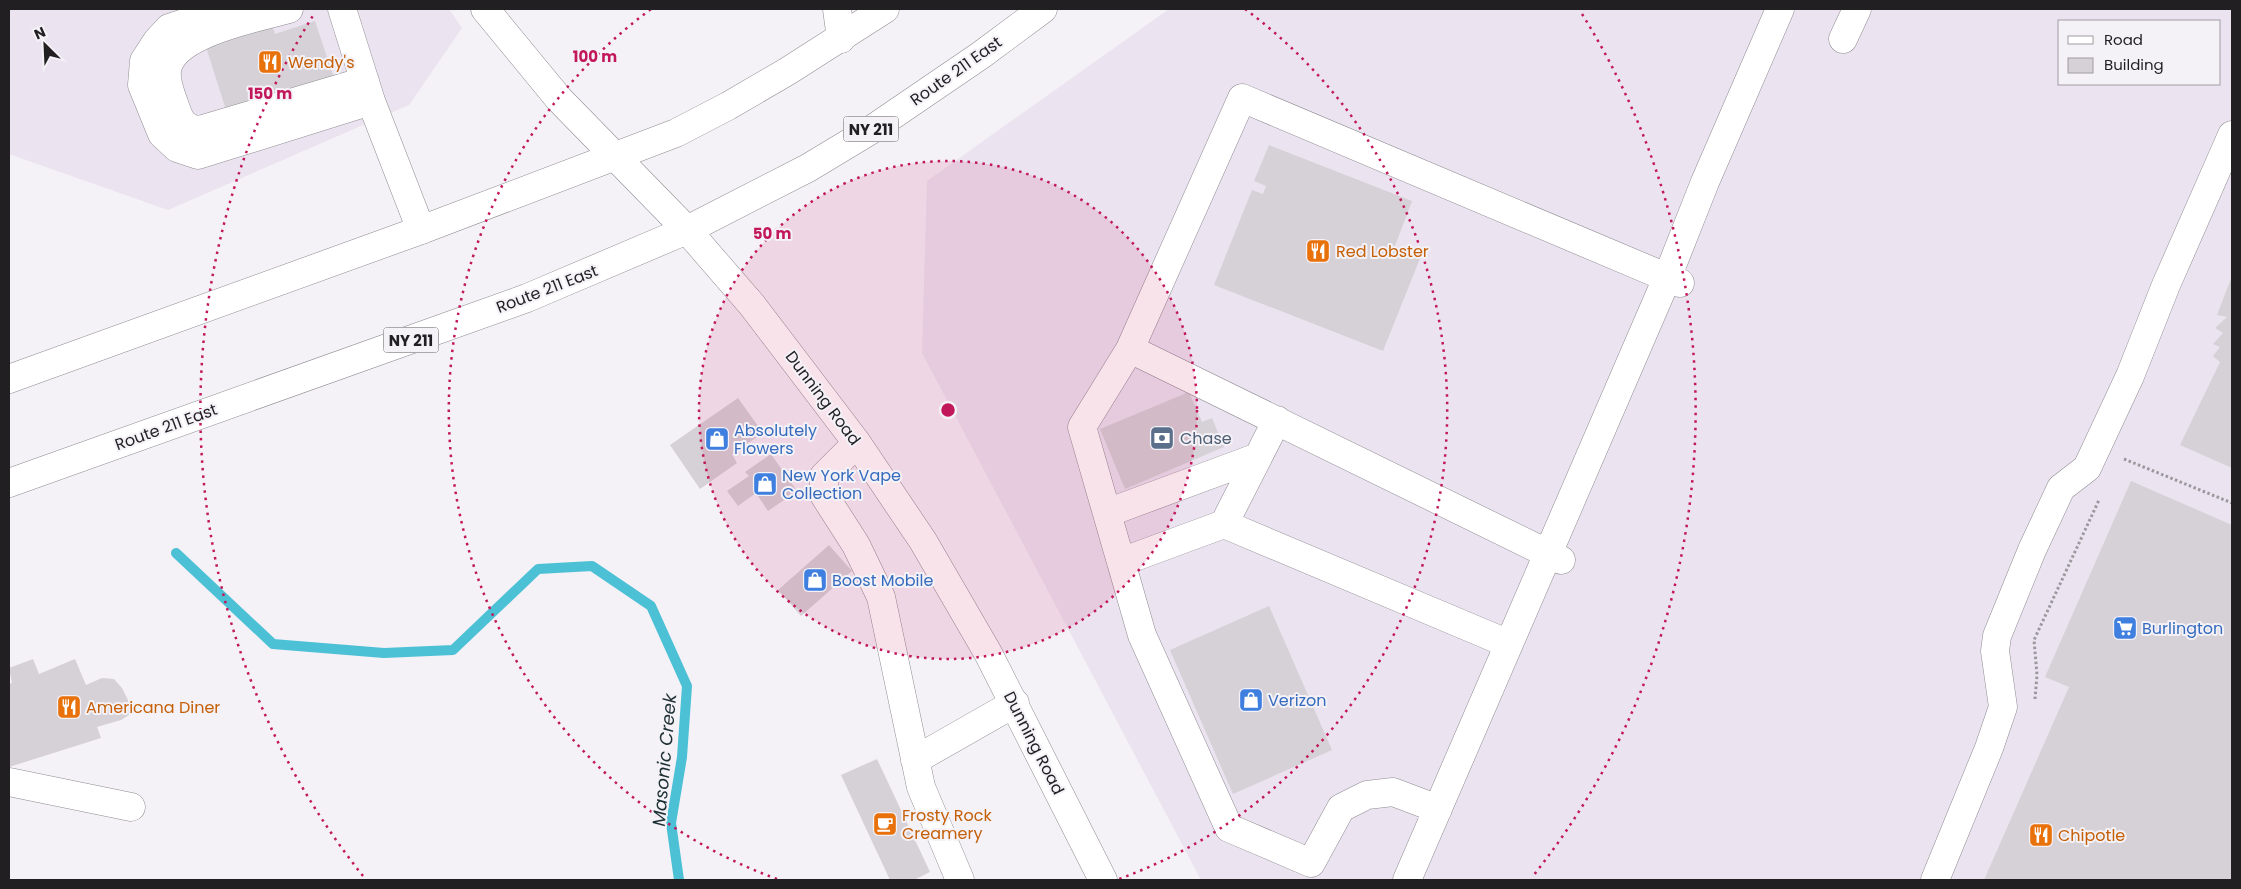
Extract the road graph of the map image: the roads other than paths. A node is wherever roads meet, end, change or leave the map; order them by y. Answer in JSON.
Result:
{"nodes":[{"id":1,"x":226,"y":9,"type":"edge"},
{"id":2,"x":289,"y":9,"type":"edge"},
{"id":3,"x":342,"y":9,"type":"edge"},
{"id":4,"x":485,"y":9,"type":"edge"},
{"id":5,"x":837,"y":9,"type":"edge"},
{"id":6,"x":885,"y":9,"type":"edge"},
{"id":7,"x":1043,"y":9,"type":"edge"},
{"id":8,"x":1780,"y":9,"type":"edge"},
{"id":9,"x":1857,"y":9,"type":"edge"},
{"id":10,"x":841,"y":39,"type":"junction"},
{"id":11,"x":1843,"y":39,"type":"dead end"},
{"id":12,"x":368,"y":91,"type":"junction"},
{"id":13,"x":2232,"y":135,"type":"edge"},
{"id":14,"x":614,"y":158,"type":"junction"},
{"id":15,"x":421,"y":230,"type":"junction"},
{"id":16,"x":687,"y":230,"type":"junction"},
{"id":17,"x":1674,"y":281,"type":"junction"},
{"id":18,"x":1130,"y":349,"type":"junction"},
{"id":19,"x":9,"y":379,"type":"edge"},
{"id":20,"x":1277,"y":420,"type":"junction"},
{"id":21,"x":857,"y":443,"type":"junction"},
{"id":22,"x":1258,"y":457,"type":"junction"},
{"id":23,"x":9,"y":483,"type":"edge"},
{"id":24,"x":1107,"y":513,"type":"junction"},
{"id":25,"x":1224,"y":524,"type":"junction"},
{"id":26,"x":1555,"y":556,"type":"junction"},
{"id":27,"x":1121,"y":562,"type":"junction"},
{"id":28,"x":1509,"y":644,"type":"junction"},
{"id":29,"x":1015,"y":703,"type":"junction"},
{"id":30,"x":915,"y":760,"type":"junction"},
{"id":31,"x":9,"y":782,"type":"edge"},
{"id":32,"x":131,"y":807,"type":"dead end"},
{"id":33,"x":1438,"y":809,"type":"junction"},
{"id":34,"x":960,"y":880,"type":"edge"},
{"id":35,"x":1103,"y":880,"type":"edge"},
{"id":36,"x":1408,"y":880,"type":"edge"},
{"id":37,"x":1935,"y":880,"type":"edge"}],
"edges":[{"from":1,"to":12,"type":"main road"},
{"from":2,"to":12,"type":"main road"},
{"from":3,"to":12,"type":"main road"},
{"from":4,"to":14,"type":"main road","name":"Dunning Road"},
{"from":5,"to":10,"type":"main road"},
{"from":6,"to":10,"type":"main road"},
{"from":7,"to":16,"type":"main road","name":"Route 211 East","number":"NY 211"},
{"from":8,"to":17,"type":"main road"},
{"from":9,"to":11,"type":"main road"},
{"from":10,"to":14,"type":"main road"},
{"from":12,"to":15,"type":"main road"},
{"from":13,"to":37,"type":"main road"},
{"from":14,"to":15,"type":"main road"},
{"from":14,"to":16,"type":"main road","name":"Dunning Road"},
{"from":15,"to":19,"type":"main road"},
{"from":16,"to":21,"type":"main road","name":"Dunning Road"},
{"from":16,"to":23,"type":"main road","name":"Route 211 East","number":"NY 211"},
{"from":17,"to":18,"type":"main road"},
{"from":17,"to":26,"type":"main road"},
{"from":18,"to":20,"type":"main road"},
{"from":18,"to":24,"type":"main road"},
{"from":20,"to":22,"type":"main road"},
{"from":20,"to":26,"type":"main road"},
{"from":21,"to":29,"type":"main road","name":"Dunning Road"},
{"from":21,"to":30,"type":"main road"},
{"from":22,"to":24,"type":"main road"},
{"from":22,"to":25,"type":"main road"},
{"from":24,"to":27,"type":"main road"},
{"from":25,"to":27,"type":"main road"},
{"from":25,"to":28,"type":"main road"},
{"from":26,"to":28,"type":"main road"},
{"from":27,"to":33,"type":"main road"},
{"from":28,"to":33,"type":"main road"},
{"from":29,"to":30,"type":"main road"},
{"from":29,"to":35,"type":"main road","name":"Dunning Road"},
{"from":30,"to":34,"type":"main road"},
{"from":31,"to":32,"type":"main road"},
{"from":33,"to":36,"type":"main road"}]}
